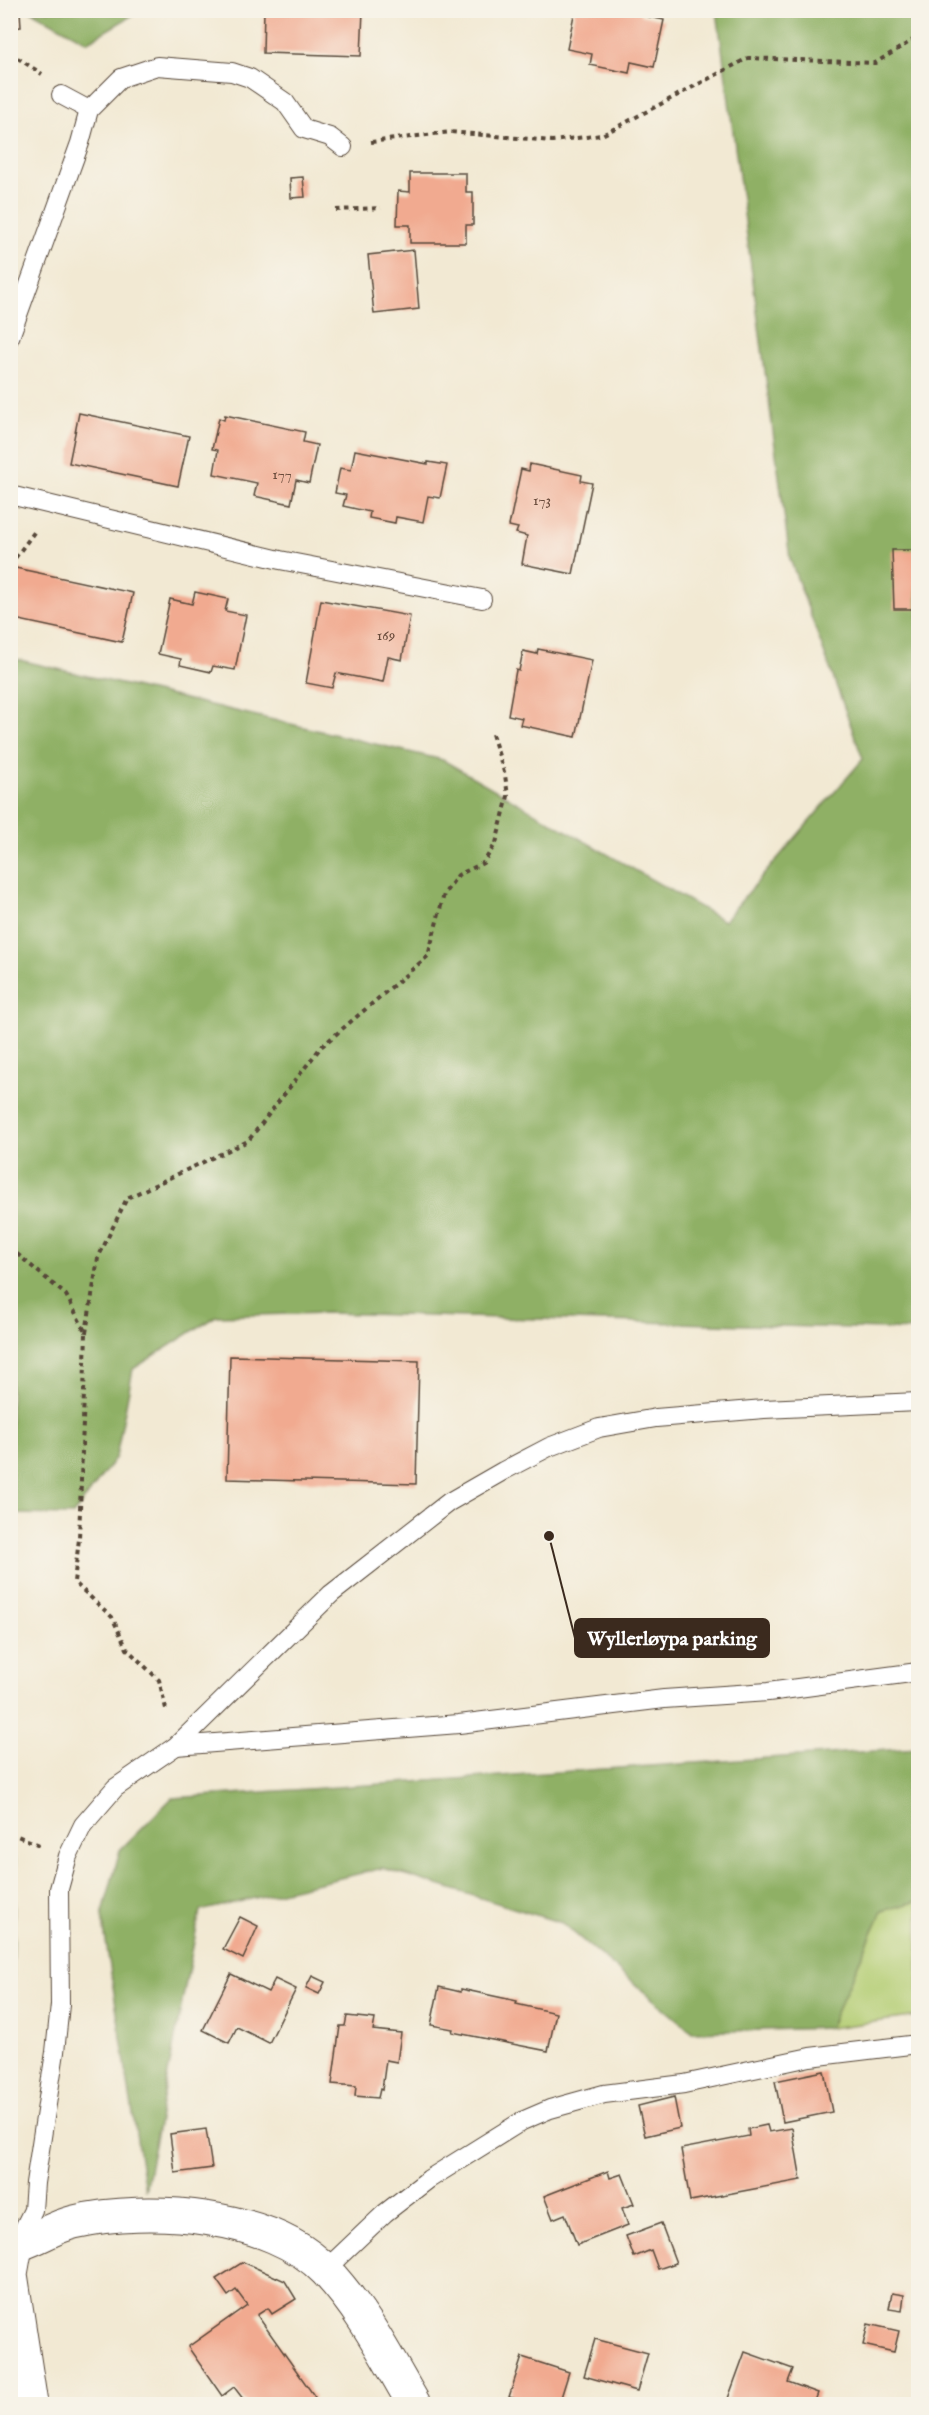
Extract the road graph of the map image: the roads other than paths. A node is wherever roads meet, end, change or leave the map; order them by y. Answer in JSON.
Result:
{"nodes":[{"id":1,"x":61,"y":94,"type":"road end"},
{"id":2,"x":89,"y":110,"type":"junction"},
{"id":3,"x":343,"y":147,"type":"road end"},
{"id":4,"x":10,"y":337,"type":"edge"},
{"id":5,"x":10,"y":495,"type":"edge"},
{"id":6,"x":482,"y":598,"type":"dead end"},
{"id":7,"x":918,"y":1402,"type":"edge"},
{"id":8,"x":918,"y":1672,"type":"edge"},
{"id":9,"x":176,"y":1746,"type":"junction"},
{"id":10,"x":918,"y":2044,"type":"edge"},
{"id":11,"x":13,"y":2247,"type":"edge"},
{"id":12,"x":325,"y":2270,"type":"junction"},
{"id":13,"x":31,"y":2404,"type":"edge"},
{"id":14,"x":414,"y":2404,"type":"edge"}],
"edges":[{"from":1,"to":2,"type":"lane"},
{"from":2,"to":3,"type":"lane"},
{"from":2,"to":4,"type":"lane"},
{"from":5,"to":6,"type":"lane"},
{"from":7,"to":9,"type":"lane"},
{"from":8,"to":9,"type":"lane"},
{"from":9,"to":11,"type":"lane"},
{"from":10,"to":12,"type":"lane"},
{"from":11,"to":12,"type":"street"},
{"from":11,"to":13,"type":"street"},
{"from":12,"to":14,"type":"street"}]}
